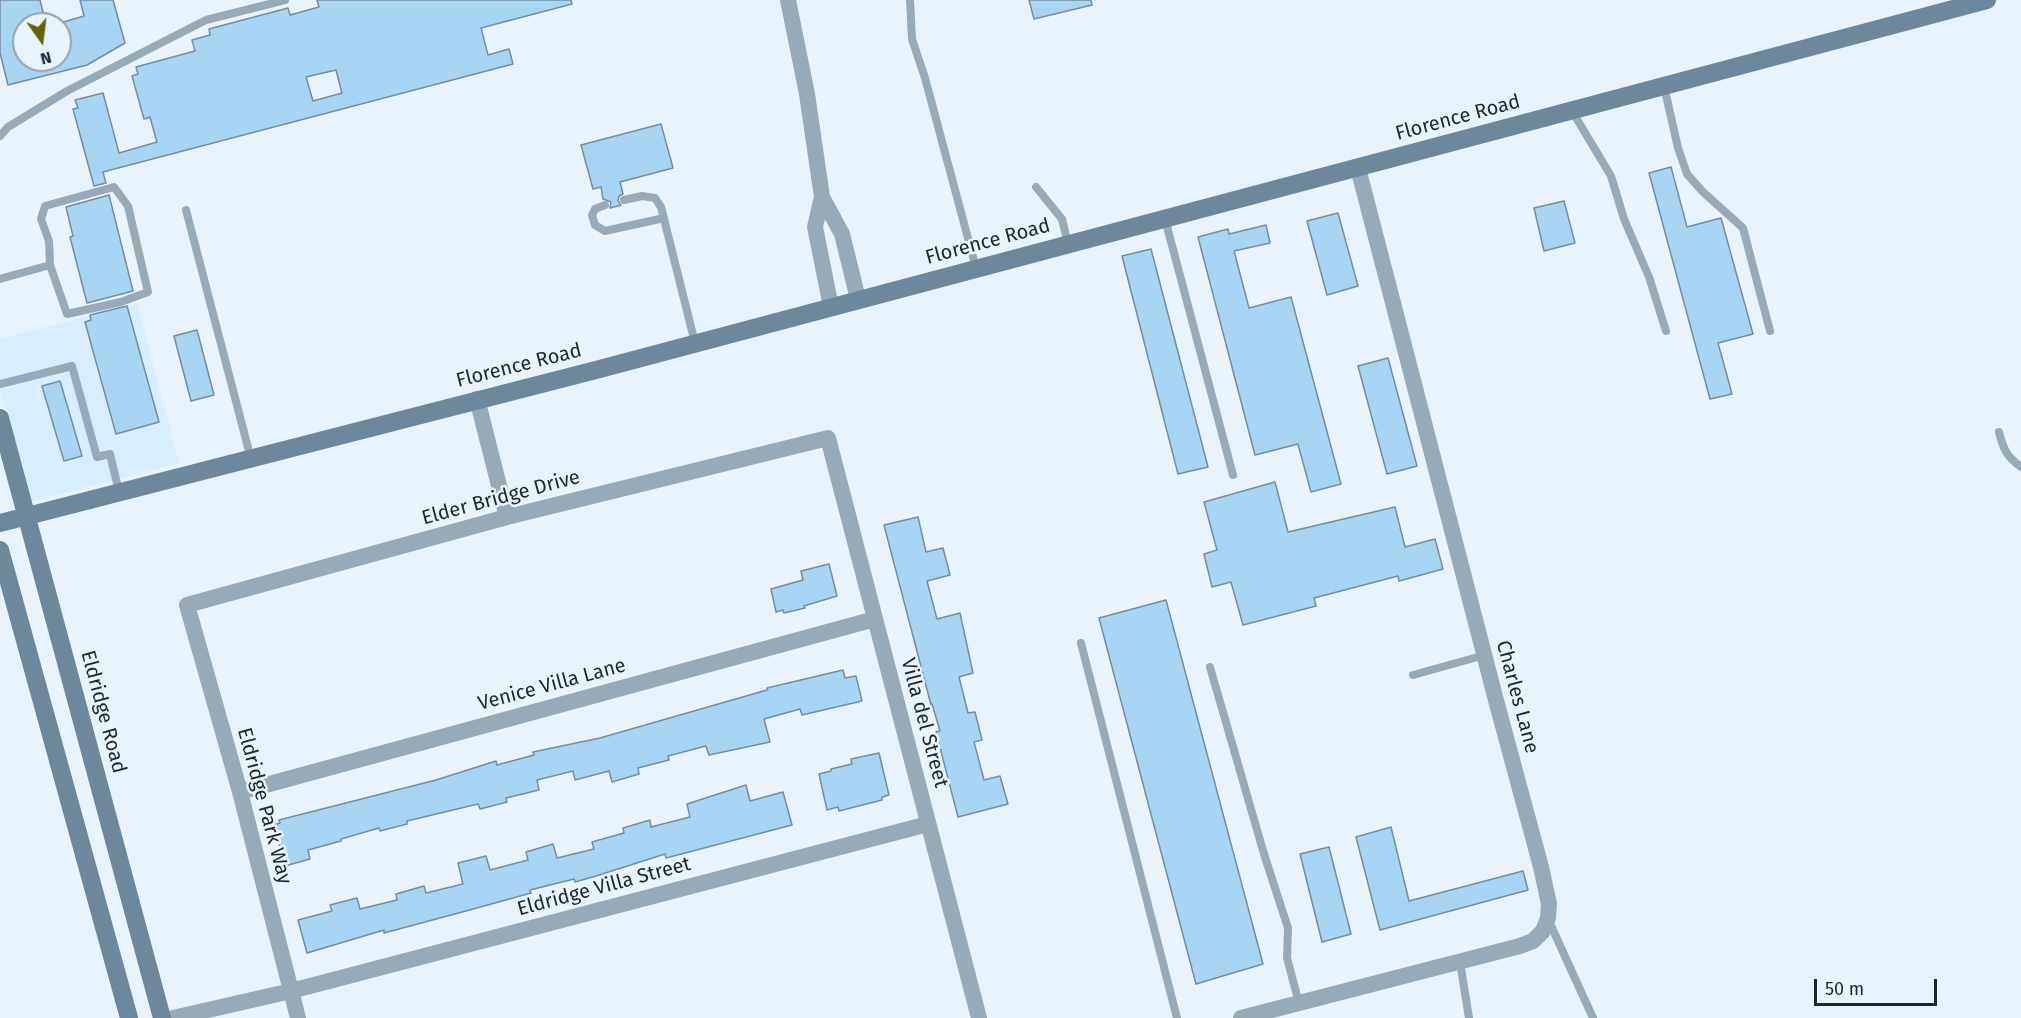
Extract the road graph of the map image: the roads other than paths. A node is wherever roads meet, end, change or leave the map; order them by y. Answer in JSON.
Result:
{"nodes":[{"id":1,"x":285,"y":0,"type":"edge"},
{"id":2,"x":789,"y":0,"type":"edge"},
{"id":3,"x":910,"y":0,"type":"edge"},
{"id":4,"x":1987,"y":0,"type":"edge"},
{"id":5,"x":1664,"y":86,"type":"junction"},
{"id":6,"x":1572,"y":111,"type":"junction"},
{"id":7,"x":0,"y":136,"type":"edge"},
{"id":8,"x":1358,"y":168,"type":"junction"},
{"id":9,"x":1036,"y":187,"type":"dead end"},
{"id":10,"x":822,"y":197,"type":"junction"},
{"id":11,"x":624,"y":200,"type":"dead end"},
{"id":12,"x":605,"y":205,"type":"dead end"},
{"id":13,"x":186,"y":210,"type":"dead end"},
{"id":14,"x":664,"y":218,"type":"junction"},
{"id":15,"x":1165,"y":219,"type":"junction"},
{"id":16,"x":1068,"y":244,"type":"junction"},
{"id":17,"x":50,"y":265,"type":"junction"},
{"id":18,"x":976,"y":268,"type":"junction"},
{"id":19,"x":0,"y":279,"type":"edge"},
{"id":20,"x":858,"y":299,"type":"junction"},
{"id":21,"x":831,"y":307,"type":"junction"},
{"id":22,"x":1666,"y":331,"type":"dead end"},
{"id":23,"x":1770,"y":331,"type":"dead end"},
{"id":24,"x":695,"y":343,"type":"junction"},
{"id":25,"x":0,"y":384,"type":"edge"},
{"id":26,"x":477,"y":399,"type":"junction"},
{"id":27,"x":0,"y":418,"type":"edge"},
{"id":28,"x":1999,"y":432,"type":"dead end"},
{"id":29,"x":828,"y":438,"type":"joint"},
{"id":30,"x":251,"y":459,"type":"junction"},
{"id":31,"x":2021,"y":467,"type":"edge"},
{"id":32,"x":1233,"y":476,"type":"dead end"},
{"id":33,"x":119,"y":493,"type":"junction"},
{"id":34,"x":26,"y":516,"type":"junction"},
{"id":35,"x":507,"y":517,"type":"junction"},
{"id":36,"x":0,"y":523,"type":"edge"},
{"id":37,"x":0,"y":550,"type":"edge"},
{"id":38,"x":187,"y":605,"type":"joint"},
{"id":39,"x":875,"y":619,"type":"junction"},
{"id":40,"x":1081,"y":643,"type":"dead end"},
{"id":41,"x":1485,"y":655,"type":"junction"},
{"id":42,"x":1210,"y":667,"type":"dead end"},
{"id":43,"x":1413,"y":675,"type":"dead end"},
{"id":44,"x":240,"y":792,"type":"junction"},
{"id":45,"x":928,"y":824,"type":"junction"},
{"id":46,"x":1548,"y":918,"type":"junction"},
{"id":47,"x":1460,"y":962,"type":"junction"},
{"id":48,"x":291,"y":991,"type":"junction"},
{"id":49,"x":1299,"y":1003,"type":"junction"},
{"id":50,"x":129,"y":1018,"type":"edge"},
{"id":51,"x":162,"y":1018,"type":"edge"},
{"id":52,"x":173,"y":1018,"type":"edge"},
{"id":53,"x":298,"y":1018,"type":"edge"},
{"id":54,"x":979,"y":1018,"type":"edge"},
{"id":55,"x":1177,"y":1018,"type":"edge"},
{"id":56,"x":1241,"y":1018,"type":"edge"},
{"id":57,"x":1468,"y":1018,"type":"edge"},
{"id":58,"x":1593,"y":1018,"type":"edge"}],
"edges":[{"from":1,"to":7,"type":"lane"},
{"from":2,"to":10,"type":"street"},
{"from":3,"to":18,"type":"lane"},
{"from":4,"to":5,"type":"street","name":"Florence Road"},
{"from":5,"to":6,"type":"street","name":"Florence Road"},
{"from":5,"to":23,"type":"lane"},
{"from":6,"to":8,"type":"street","name":"Florence Road"},
{"from":6,"to":22,"type":"lane"},
{"from":8,"to":15,"type":"street","name":"Florence Road"},
{"from":8,"to":41,"type":"street","name":"Charles Lane"},
{"from":9,"to":16,"type":"lane"},
{"from":10,"to":20,"type":"street"},
{"from":10,"to":21,"type":"street"},
{"from":11,"to":14,"type":"lane"},
{"from":12,"to":14,"type":"lane"},
{"from":13,"to":30,"type":"lane"},
{"from":14,"to":24,"type":"lane"},
{"from":15,"to":16,"type":"street","name":"Florence Road"},
{"from":15,"to":32,"type":"lane"},
{"from":16,"to":18,"type":"street","name":"Florence Road"},
{"from":17,"to":17,"type":"lane"},
{"from":17,"to":19,"type":"lane"},
{"from":18,"to":20,"type":"street","name":"Florence Road"},
{"from":20,"to":21,"type":"street","name":"Florence Road"},
{"from":21,"to":24,"type":"street","name":"Florence Road"},
{"from":24,"to":26,"type":"street","name":"Florence Road"},
{"from":25,"to":33,"type":"lane"},
{"from":26,"to":30,"type":"street","name":"Florence Road"},
{"from":26,"to":35,"type":"street"},
{"from":27,"to":34,"type":"street","name":"Eldridge Road"},
{"from":28,"to":31,"type":"lane"},
{"from":29,"to":35,"type":"street","name":"Elder Bridge Drive"},
{"from":29,"to":39,"type":"street","name":"Villa del Street"},
{"from":30,"to":33,"type":"street","name":"Florence Road"},
{"from":33,"to":34,"type":"street","name":"Florence Road"},
{"from":34,"to":36,"type":"street","name":"Florence Road"},
{"from":34,"to":51,"type":"street","name":"Eldridge Road"},
{"from":35,"to":38,"type":"street","name":"Elder Bridge Drive"},
{"from":37,"to":50,"type":"street"},
{"from":38,"to":44,"type":"street","name":"Eldridge Park Way"},
{"from":39,"to":44,"type":"street","name":"Venice Villa Lane"},
{"from":39,"to":45,"type":"street","name":"Villa del Street"},
{"from":40,"to":55,"type":"lane"},
{"from":41,"to":43,"type":"lane"},
{"from":41,"to":46,"type":"street","name":"Charles Lane"},
{"from":42,"to":49,"type":"lane"},
{"from":44,"to":48,"type":"street","name":"Eldridge Park Way"},
{"from":45,"to":48,"type":"street","name":"Eldridge Villa Street"},
{"from":45,"to":54,"type":"street","name":"Villa del Street"},
{"from":46,"to":47,"type":"street"},
{"from":46,"to":58,"type":"lane"},
{"from":47,"to":49,"type":"street"},
{"from":47,"to":57,"type":"lane"},
{"from":48,"to":52,"type":"street","name":"Eldridge Villa Street"},
{"from":48,"to":53,"type":"street","name":"Eldridge Park Way"},
{"from":49,"to":56,"type":"street"}]}
